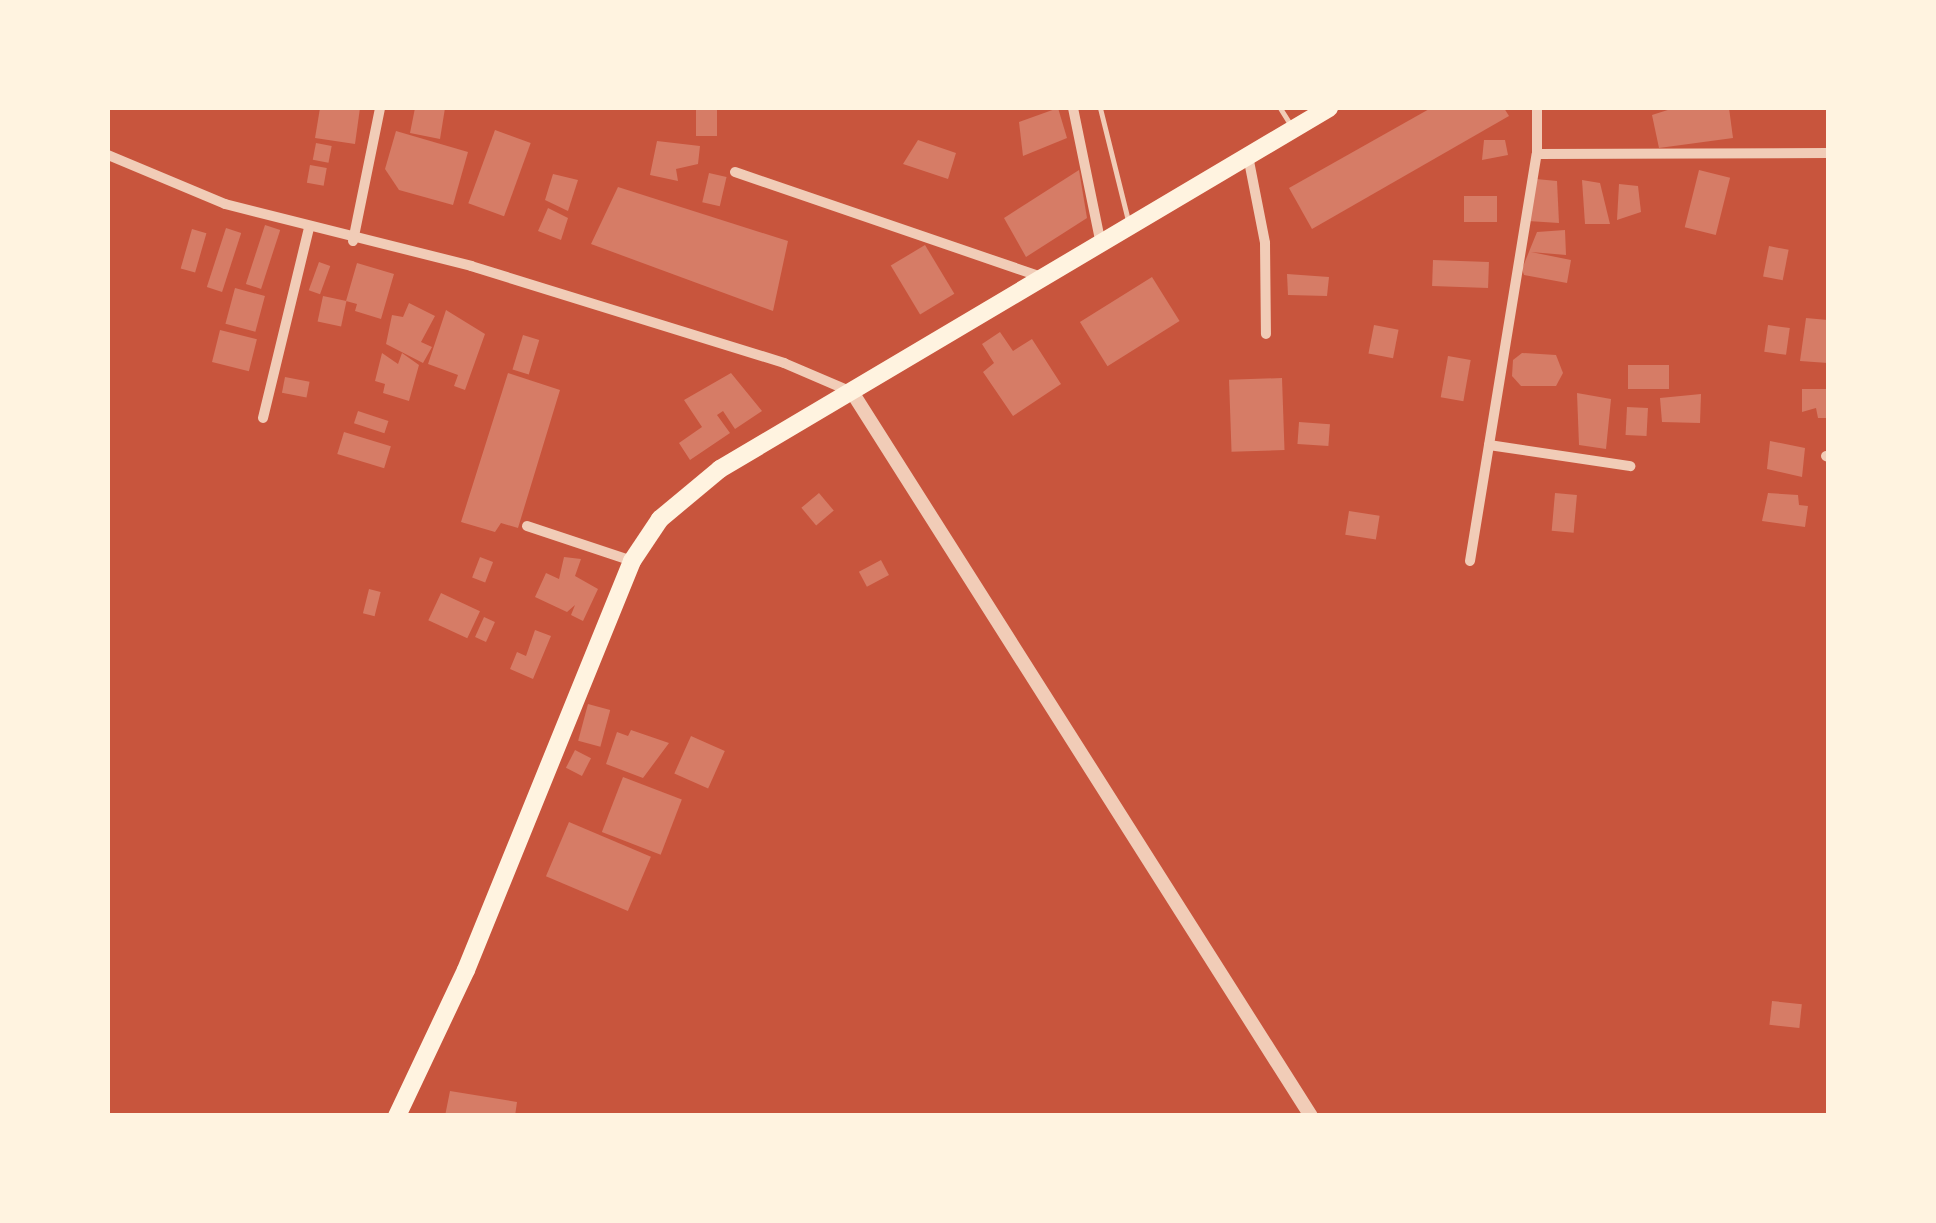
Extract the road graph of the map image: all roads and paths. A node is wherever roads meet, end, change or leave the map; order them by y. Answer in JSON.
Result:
{"nodes":[{"id":1,"x":380,"y":108,"type":"edge"},
{"id":2,"x":1073,"y":108,"type":"edge"},
{"id":3,"x":1100,"y":108,"type":"edge"},
{"id":4,"x":1280,"y":108,"type":"edge"},
{"id":5,"x":1329,"y":108,"type":"edge"},
{"id":6,"x":1536,"y":108,"type":"edge"},
{"id":7,"x":1294,"y":130,"type":"junction"},
{"id":8,"x":1828,"y":153,"type":"edge"},
{"id":9,"x":1536,"y":154,"type":"junction"},
{"id":10,"x":108,"y":156,"type":"edge"},
{"id":11,"x":1248,"y":156,"type":"junction"},
{"id":12,"x":734,"y":172,"type":"dead end"},
{"id":13,"x":309,"y":228,"type":"junction"},
{"id":14,"x":1130,"y":228,"type":"junction"},
{"id":15,"x":353,"y":240,"type":"junction"},
{"id":16,"x":1102,"y":246,"type":"junction"},
{"id":17,"x":1046,"y":278,"type":"junction"},
{"id":18,"x":1266,"y":334,"type":"dead end"},
{"id":19,"x":852,"y":392,"type":"junction"},
{"id":20,"x":263,"y":418,"type":"dead end"},
{"id":21,"x":1489,"y":445,"type":"junction"},
{"id":22,"x":1630,"y":466,"type":"dead end"},
{"id":23,"x":527,"y":526,"type":"dead end"},
{"id":24,"x":632,"y":561,"type":"junction"},
{"id":25,"x":1470,"y":561,"type":"dead end"},
{"id":26,"x":397,"y":1116,"type":"edge"},
{"id":27,"x":1311,"y":1116,"type":"edge"}],
"edges":[{"from":1,"to":15,"type":"street"},
{"from":2,"to":16,"type":"street"},
{"from":3,"to":14,"type":"lane"},
{"from":4,"to":7,"type":"lane"},
{"from":5,"to":7,"type":"highway"},
{"from":6,"to":9,"type":"street"},
{"from":7,"to":11,"type":"highway"},
{"from":8,"to":9,"type":"street"},
{"from":9,"to":21,"type":"street"},
{"from":10,"to":13,"type":"street"},
{"from":11,"to":14,"type":"highway"},
{"from":11,"to":18,"type":"street"},
{"from":12,"to":17,"type":"street"},
{"from":13,"to":15,"type":"street"},
{"from":13,"to":20,"type":"street"},
{"from":14,"to":16,"type":"highway"},
{"from":15,"to":19,"type":"street"},
{"from":16,"to":17,"type":"highway"},
{"from":17,"to":19,"type":"highway"},
{"from":19,"to":24,"type":"highway"},
{"from":19,"to":27,"type":"street"},
{"from":21,"to":22,"type":"street"},
{"from":21,"to":25,"type":"street"},
{"from":23,"to":24,"type":"street"},
{"from":24,"to":26,"type":"highway"}]}
